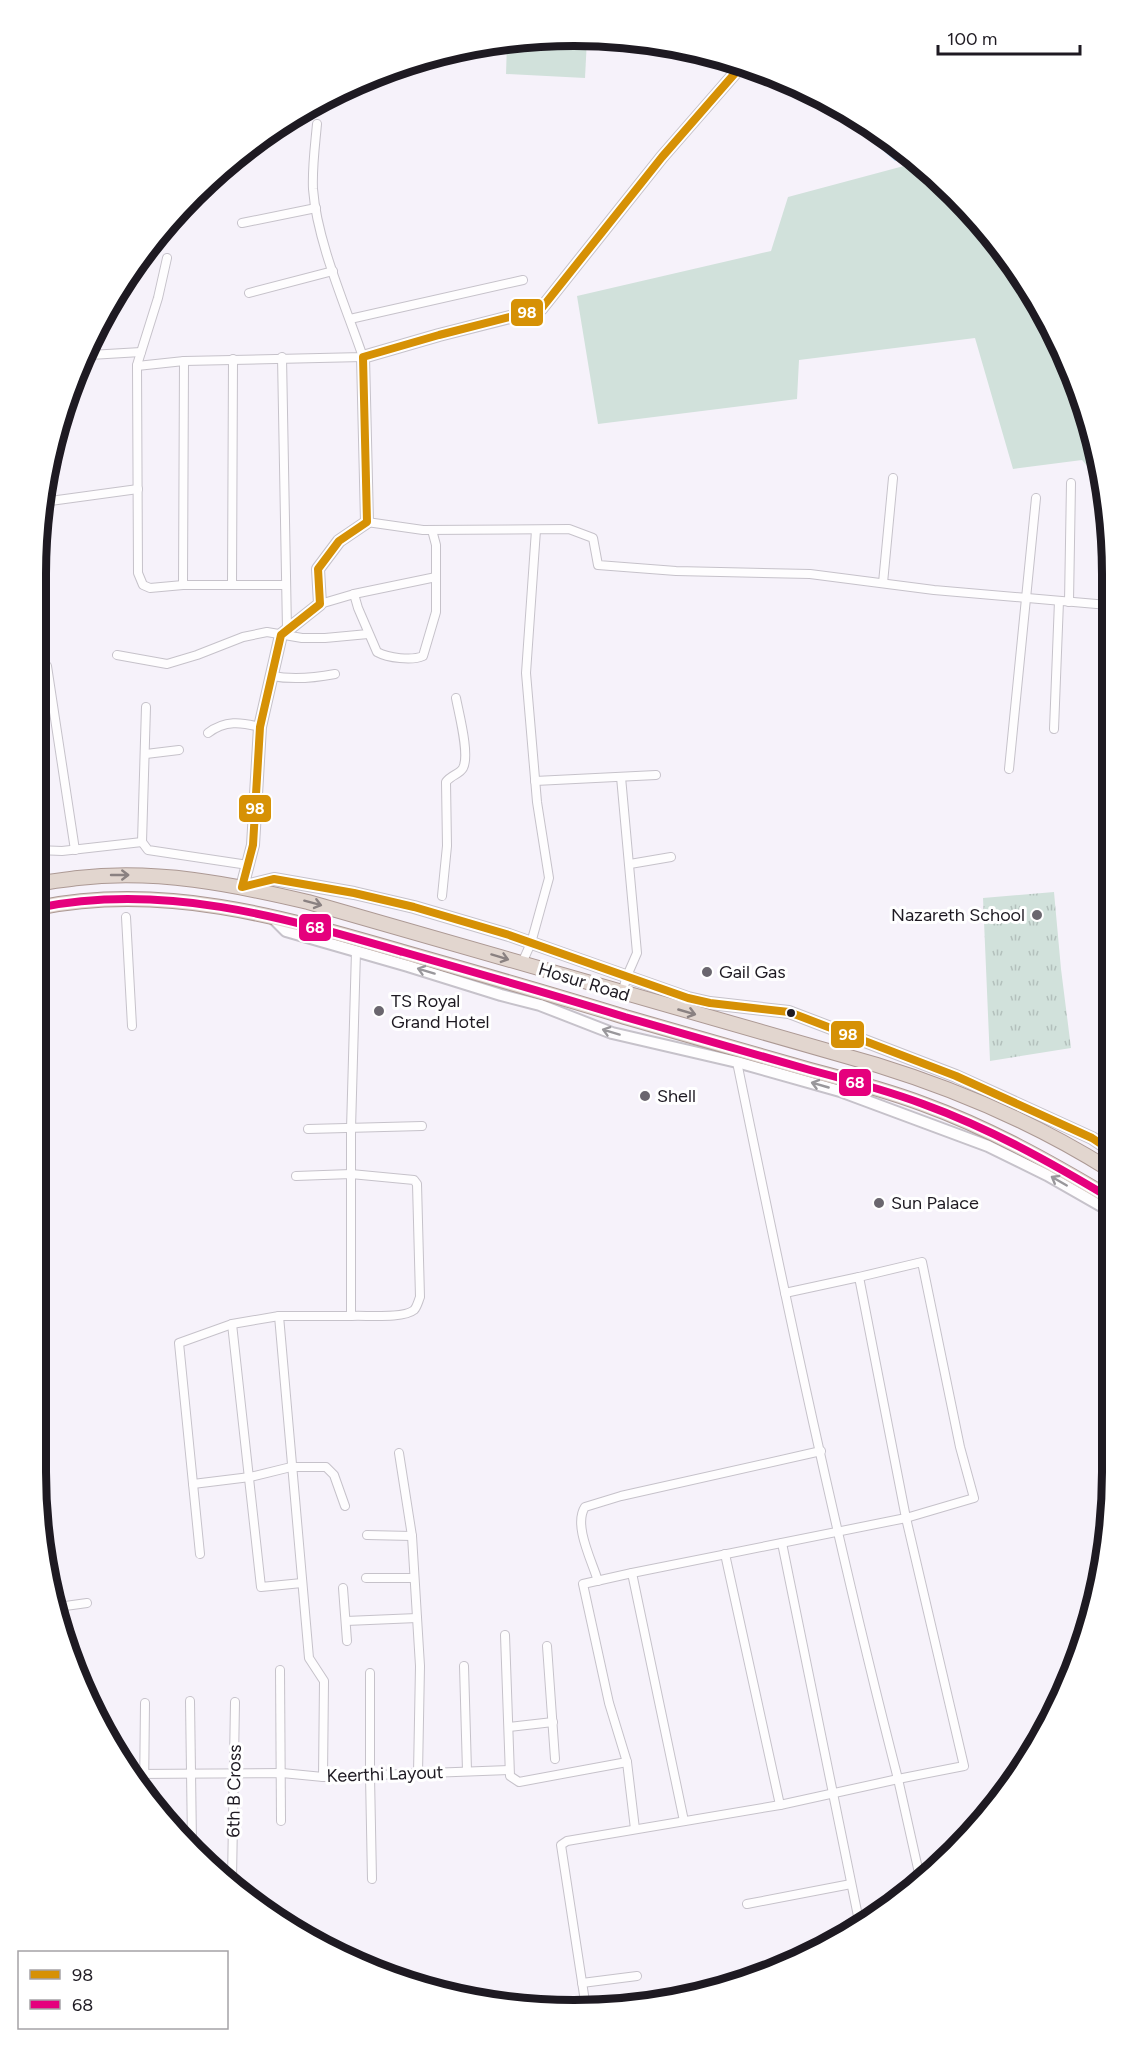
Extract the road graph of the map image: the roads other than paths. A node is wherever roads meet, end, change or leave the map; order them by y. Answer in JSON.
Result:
{"nodes":[{"id":1,"x":736,"y":72,"type":"edge"},
{"id":2,"x":317,"y":124,"type":"dead end"},
{"id":3,"x":316,"y":208,"type":"junction"},
{"id":4,"x":242,"y":224,"type":"dead end"},
{"id":5,"x":167,"y":258,"type":"dead end"},
{"id":6,"x":333,"y":271,"type":"junction"},
{"id":7,"x":523,"y":280,"type":"dead end"},
{"id":8,"x":249,"y":293,"type":"dead end"},
{"id":9,"x":350,"y":319,"type":"junction"},
{"id":10,"x":141,"y":352,"type":"junction"},
{"id":11,"x":95,"y":355,"type":"edge"},
{"id":12,"x":282,"y":357,"type":"junction"},
{"id":13,"x":363,"y":357,"type":"junction"},
{"id":14,"x":233,"y":359,"type":"junction"},
{"id":15,"x":184,"y":361,"type":"junction"},
{"id":16,"x":137,"y":366,"type":"junction"},
{"id":17,"x":893,"y":478,"type":"dead end"},
{"id":18,"x":1071,"y":483,"type":"dead end"},
{"id":19,"x":138,"y":489,"type":"junction"},
{"id":20,"x":1036,"y":498,"type":"dead end"},
{"id":21,"x":52,"y":501,"type":"edge"},
{"id":22,"x":367,"y":522,"type":"junction"},
{"id":23,"x":432,"y":530,"type":"junction"},
{"id":24,"x":536,"y":530,"type":"junction"},
{"id":25,"x":436,"y":577,"type":"junction"},
{"id":26,"x":883,"y":583,"type":"junction"},
{"id":27,"x":183,"y":585,"type":"junction"},
{"id":28,"x":232,"y":585,"type":"junction"},
{"id":29,"x":286,"y":585,"type":"junction"},
{"id":30,"x":354,"y":594,"type":"junction"},
{"id":31,"x":1026,"y":598,"type":"junction"},
{"id":32,"x":1059,"y":601,"type":"junction"},
{"id":33,"x":1069,"y":602,"type":"junction"},
{"id":34,"x":320,"y":604,"type":"junction"},
{"id":35,"x":1102,"y":605,"type":"edge"},
{"id":36,"x":284,"y":633,"type":"junction"},
{"id":37,"x":368,"y":634,"type":"junction"},
{"id":38,"x":117,"y":655,"type":"dead end"},
{"id":39,"x":47,"y":666,"type":"dead end"},
{"id":40,"x":335,"y":674,"type":"dead end"},
{"id":41,"x":272,"y":676,"type":"junction"},
{"id":42,"x":456,"y":698,"type":"dead end"},
{"id":43,"x":146,"y":707,"type":"dead end"},
{"id":44,"x":260,"y":727,"type":"junction"},
{"id":45,"x":1054,"y":729,"type":"dead end"},
{"id":46,"x":208,"y":733,"type":"dead end"},
{"id":47,"x":179,"y":750,"type":"dead end"},
{"id":48,"x":146,"y":754,"type":"junction"},
{"id":49,"x":1009,"y":769,"type":"dead end"},
{"id":50,"x":656,"y":776,"type":"dead end"},
{"id":51,"x":621,"y":777,"type":"junction"},
{"id":52,"x":535,"y":781,"type":"junction"},
{"id":53,"x":142,"y":842,"type":"junction"},
{"id":54,"x":46,"y":850,"type":"edge"},
{"id":55,"x":75,"y":850,"type":"junction"},
{"id":56,"x":671,"y":857,"type":"dead end"},
{"id":57,"x":630,"y":864,"type":"junction"},
{"id":58,"x":248,"y":865,"type":"junction"},
{"id":59,"x":46,"y":883,"type":"edge"},
{"id":60,"x":242,"y":887,"type":"junction"},
{"id":61,"x":442,"y":896,"type":"dead end"},
{"id":62,"x":46,"y":906,"type":"edge"},
{"id":63,"x":126,"y":917,"type":"dead end"},
{"id":64,"x":272,"y":917,"type":"junction"},
{"id":65,"x":531,"y":943,"type":"junction"},
{"id":66,"x":356,"y":951,"type":"junction"},
{"id":67,"x":522,"y":963,"type":"junction"},
{"id":68,"x":627,"y":976,"type":"junction"},
{"id":69,"x":622,"y":993,"type":"junction"},
{"id":70,"x":132,"y":1026,"type":"dead end"},
{"id":71,"x":737,"y":1062,"type":"junction"},
{"id":72,"x":422,"y":1126,"type":"dead end"},
{"id":73,"x":308,"y":1129,"type":"dead end"},
{"id":74,"x":351,"y":1129,"type":"junction"},
{"id":75,"x":1102,"y":1145,"type":"edge"},
{"id":76,"x":1102,"y":1166,"type":"edge"},
{"id":77,"x":351,"y":1174,"type":"junction"},
{"id":78,"x":296,"y":1176,"type":"dead end"},
{"id":79,"x":1102,"y":1193,"type":"edge"},
{"id":80,"x":1102,"y":1206,"type":"edge"},
{"id":81,"x":859,"y":1277,"type":"junction"},
{"id":82,"x":785,"y":1293,"type":"junction"},
{"id":83,"x":279,"y":1316,"type":"junction"},
{"id":84,"x":351,"y":1316,"type":"junction"},
{"id":85,"x":232,"y":1324,"type":"junction"},
{"id":86,"x":821,"y":1451,"type":"junction"},
{"id":87,"x":399,"y":1453,"type":"dead end"},
{"id":88,"x":291,"y":1467,"type":"junction"},
{"id":89,"x":250,"y":1477,"type":"junction"},
{"id":90,"x":193,"y":1485,"type":"junction"},
{"id":91,"x":345,"y":1506,"type":"dead end"},
{"id":92,"x":906,"y":1518,"type":"junction"},
{"id":93,"x":839,"y":1533,"type":"junction"},
{"id":94,"x":367,"y":1535,"type":"dead end"},
{"id":95,"x":412,"y":1536,"type":"junction"},
{"id":96,"x":782,"y":1543,"type":"junction"},
{"id":97,"x":200,"y":1554,"type":"dead end"},
{"id":98,"x":725,"y":1554,"type":"junction"},
{"id":99,"x":632,"y":1573,"type":"junction"},
{"id":100,"x":366,"y":1578,"type":"dead end"},
{"id":101,"x":413,"y":1578,"type":"junction"},
{"id":102,"x":598,"y":1581,"type":"junction"},
{"id":103,"x":302,"y":1583,"type":"junction"},
{"id":104,"x":343,"y":1588,"type":"dead end"},
{"id":105,"x":87,"y":1603,"type":"dead end"},
{"id":106,"x":63,"y":1606,"type":"edge"},
{"id":107,"x":417,"y":1618,"type":"junction"},
{"id":108,"x":346,"y":1620,"type":"junction"},
{"id":109,"x":505,"y":1635,"type":"dead end"},
{"id":110,"x":347,"y":1641,"type":"dead end"},
{"id":111,"x":547,"y":1646,"type":"dead end"},
{"id":112,"x":465,"y":1666,"type":"dead end"},
{"id":113,"x":280,"y":1670,"type":"dead end"},
{"id":114,"x":370,"y":1673,"type":"dead end"},
{"id":115,"x":190,"y":1701,"type":"dead end"},
{"id":116,"x":235,"y":1702,"type":"dead end"},
{"id":117,"x":145,"y":1703,"type":"dead end"},
{"id":118,"x":553,"y":1722,"type":"junction"},
{"id":119,"x":509,"y":1727,"type":"junction"},
{"id":120,"x":555,"y":1759,"type":"dead end"},
{"id":121,"x":627,"y":1762,"type":"junction"},
{"id":122,"x":509,"y":1770,"type":"junction"},
{"id":123,"x":467,"y":1771,"type":"junction"},
{"id":124,"x":282,"y":1773,"type":"junction"},
{"id":125,"x":417,"y":1773,"type":"junction"},
{"id":126,"x":144,"y":1774,"type":"junction"},
{"id":127,"x":191,"y":1774,"type":"junction"},
{"id":128,"x":235,"y":1775,"type":"junction"},
{"id":129,"x":370,"y":1776,"type":"junction"},
{"id":130,"x":323,"y":1777,"type":"junction"},
{"id":131,"x":144,"y":1778,"type":"edge"},
{"id":132,"x":898,"y":1779,"type":"junction"},
{"id":133,"x":832,"y":1793,"type":"junction"},
{"id":134,"x":780,"y":1805,"type":"junction"},
{"id":135,"x":281,"y":1821,"type":"dead end"},
{"id":136,"x":684,"y":1821,"type":"junction"},
{"id":137,"x":635,"y":1829,"type":"junction"},
{"id":138,"x":192,"y":1837,"type":"edge"},
{"id":139,"x":919,"y":1872,"type":"edge"},
{"id":140,"x":232,"y":1875,"type":"edge"},
{"id":141,"x":372,"y":1879,"type":"dead end"},
{"id":142,"x":851,"y":1884,"type":"junction"},
{"id":143,"x":747,"y":1904,"type":"dead end"},
{"id":144,"x":858,"y":1917,"type":"edge"},
{"id":145,"x":637,"y":1976,"type":"dead end"},
{"id":146,"x":582,"y":1983,"type":"junction"},
{"id":147,"x":585,"y":2000,"type":"edge"}],
"edges":[{"from":1,"to":13,"type":"street"},
{"from":2,"to":3,"type":"street"},
{"from":3,"to":4,"type":"street"},
{"from":3,"to":6,"type":"street"},
{"from":5,"to":10,"type":"street"},
{"from":6,"to":8,"type":"street"},
{"from":6,"to":9,"type":"street"},
{"from":7,"to":9,"type":"street"},
{"from":9,"to":13,"type":"street"},
{"from":10,"to":11,"type":"street"},
{"from":10,"to":16,"type":"street"},
{"from":12,"to":13,"type":"street"},
{"from":12,"to":14,"type":"street"},
{"from":12,"to":29,"type":"street"},
{"from":13,"to":22,"type":"street"},
{"from":14,"to":15,"type":"street"},
{"from":14,"to":28,"type":"street"},
{"from":15,"to":16,"type":"street"},
{"from":15,"to":27,"type":"street"},
{"from":16,"to":19,"type":"street"},
{"from":17,"to":26,"type":"street"},
{"from":18,"to":33,"type":"street"},
{"from":19,"to":21,"type":"street"},
{"from":19,"to":27,"type":"street"},
{"from":20,"to":31,"type":"street"},
{"from":22,"to":23,"type":"street"},
{"from":22,"to":34,"type":"street"},
{"from":23,"to":24,"type":"street"},
{"from":23,"to":25,"type":"street"},
{"from":24,"to":26,"type":"street"},
{"from":24,"to":52,"type":"street"},
{"from":25,"to":30,"type":"street"},
{"from":25,"to":37,"type":"street"},
{"from":26,"to":31,"type":"street"},
{"from":27,"to":28,"type":"street"},
{"from":28,"to":29,"type":"street"},
{"from":29,"to":36,"type":"street"},
{"from":30,"to":34,"type":"street"},
{"from":30,"to":37,"type":"street"},
{"from":31,"to":32,"type":"street"},
{"from":31,"to":49,"type":"street"},
{"from":32,"to":33,"type":"street"},
{"from":32,"to":45,"type":"street"},
{"from":33,"to":35,"type":"street"},
{"from":34,"to":36,"type":"street"},
{"from":36,"to":37,"type":"street"},
{"from":36,"to":38,"type":"street"},
{"from":36,"to":41,"type":"street"},
{"from":39,"to":55,"type":"street"},
{"from":40,"to":41,"type":"street"},
{"from":41,"to":44,"type":"street"},
{"from":42,"to":61,"type":"street"},
{"from":43,"to":48,"type":"street"},
{"from":44,"to":46,"type":"street"},
{"from":44,"to":58,"type":"street"},
{"from":47,"to":48,"type":"street"},
{"from":48,"to":53,"type":"street"},
{"from":50,"to":51,"type":"street"},
{"from":51,"to":52,"type":"street"},
{"from":51,"to":57,"type":"street"},
{"from":52,"to":65,"type":"street"},
{"from":53,"to":55,"type":"street"},
{"from":53,"to":58,"type":"street"},
{"from":54,"to":55,"type":"street"},
{"from":56,"to":57,"type":"street"},
{"from":57,"to":68,"type":"street"},
{"from":58,"to":60,"type":"street"},
{"from":59,"to":60,"type":"highway","name":"Hosur Road","one_way":true},
{"from":60,"to":65,"type":"street"},
{"from":60,"to":67,"type":"highway","name":"Hosur Road","one_way":true},
{"from":62,"to":64,"type":"highway","name":"Hosur Road"},
{"from":63,"to":70,"type":"street"},
{"from":64,"to":66,"type":"street"},
{"from":64,"to":79,"type":"highway","name":"Hosur Road"},
{"from":65,"to":67,"type":"street"},
{"from":65,"to":68,"type":"street"},
{"from":71,"to":66,"type":"street","one_way":true},
{"from":66,"to":74,"type":"street"},
{"from":67,"to":69,"type":"highway","name":"Hosur Road"},
{"from":68,"to":69,"type":"street"},
{"from":68,"to":75,"type":"street"},
{"from":69,"to":76,"type":"highway","name":"Hosur Road","one_way":true},
{"from":80,"to":71,"type":"street","one_way":true},
{"from":71,"to":82,"type":"street"},
{"from":72,"to":74,"type":"street"},
{"from":73,"to":74,"type":"street"},
{"from":74,"to":77,"type":"street"},
{"from":77,"to":78,"type":"street"},
{"from":77,"to":84,"type":"street"},
{"from":77,"to":84,"type":"street"},
{"from":81,"to":82,"type":"street"},
{"from":81,"to":92,"type":"street"},
{"from":81,"to":92,"type":"street"},
{"from":82,"to":86,"type":"street"},
{"from":83,"to":84,"type":"street"},
{"from":83,"to":85,"type":"street"},
{"from":83,"to":88,"type":"street"},
{"from":85,"to":89,"type":"street"},
{"from":85,"to":90,"type":"street"},
{"from":86,"to":93,"type":"street"},
{"from":86,"to":102,"type":"street"},
{"from":87,"to":95,"type":"street"},
{"from":88,"to":89,"type":"street"},
{"from":88,"to":91,"type":"street"},
{"from":88,"to":103,"type":"street"},
{"from":89,"to":90,"type":"street"},
{"from":89,"to":103,"type":"street"},
{"from":90,"to":97,"type":"street"},
{"from":92,"to":93,"type":"street"},
{"from":92,"to":132,"type":"street"},
{"from":93,"to":96,"type":"street"},
{"from":93,"to":132,"type":"street"},
{"from":94,"to":95,"type":"street"},
{"from":95,"to":101,"type":"street"},
{"from":96,"to":98,"type":"street"},
{"from":96,"to":133,"type":"street"},
{"from":98,"to":99,"type":"street"},
{"from":98,"to":134,"type":"street"},
{"from":99,"to":102,"type":"street"},
{"from":99,"to":136,"type":"street"},
{"from":100,"to":101,"type":"street"},
{"from":101,"to":107,"type":"street"},
{"from":102,"to":121,"type":"street"},
{"from":103,"to":130,"type":"street"},
{"from":104,"to":108,"type":"street"},
{"from":105,"to":106,"type":"street"},
{"from":107,"to":108,"type":"street"},
{"from":107,"to":125,"type":"street"},
{"from":108,"to":110,"type":"street"},
{"from":109,"to":119,"type":"street"},
{"from":111,"to":118,"type":"street"},
{"from":112,"to":123,"type":"street"},
{"from":113,"to":124,"type":"street"},
{"from":114,"to":129,"type":"street"},
{"from":115,"to":127,"type":"street"},
{"from":116,"to":128,"type":"street","name":"6th B Cross"},
{"from":117,"to":126,"type":"street"},
{"from":118,"to":119,"type":"street"},
{"from":118,"to":120,"type":"street"},
{"from":119,"to":122,"type":"street"},
{"from":121,"to":122,"type":"street","name":"Keerthi Layout"},
{"from":121,"to":137,"type":"street"},
{"from":122,"to":123,"type":"street","name":"Keerthi Layout"},
{"from":123,"to":125,"type":"street","name":"Keerthi Layout"},
{"from":124,"to":128,"type":"street","name":"Keerthi Layout"},
{"from":124,"to":130,"type":"street","name":"Keerthi Layout"},
{"from":124,"to":135,"type":"street"},
{"from":125,"to":129,"type":"street","name":"Keerthi Layout"},
{"from":126,"to":127,"type":"street","name":"Keerthi Layout"},
{"from":126,"to":131,"type":"street"},
{"from":127,"to":128,"type":"street","name":"Keerthi Layout"},
{"from":127,"to":138,"type":"street"},
{"from":128,"to":140,"type":"street","name":"6th B Cross"},
{"from":129,"to":130,"type":"street","name":"Keerthi Layout"},
{"from":129,"to":141,"type":"street"},
{"from":132,"to":133,"type":"street"},
{"from":132,"to":139,"type":"street"},
{"from":133,"to":134,"type":"street"},
{"from":133,"to":142,"type":"street"},
{"from":134,"to":136,"type":"street"},
{"from":136,"to":137,"type":"street"},
{"from":137,"to":146,"type":"street"},
{"from":142,"to":143,"type":"street"},
{"from":142,"to":144,"type":"street"},
{"from":145,"to":146,"type":"street"},
{"from":146,"to":147,"type":"street"}]}
